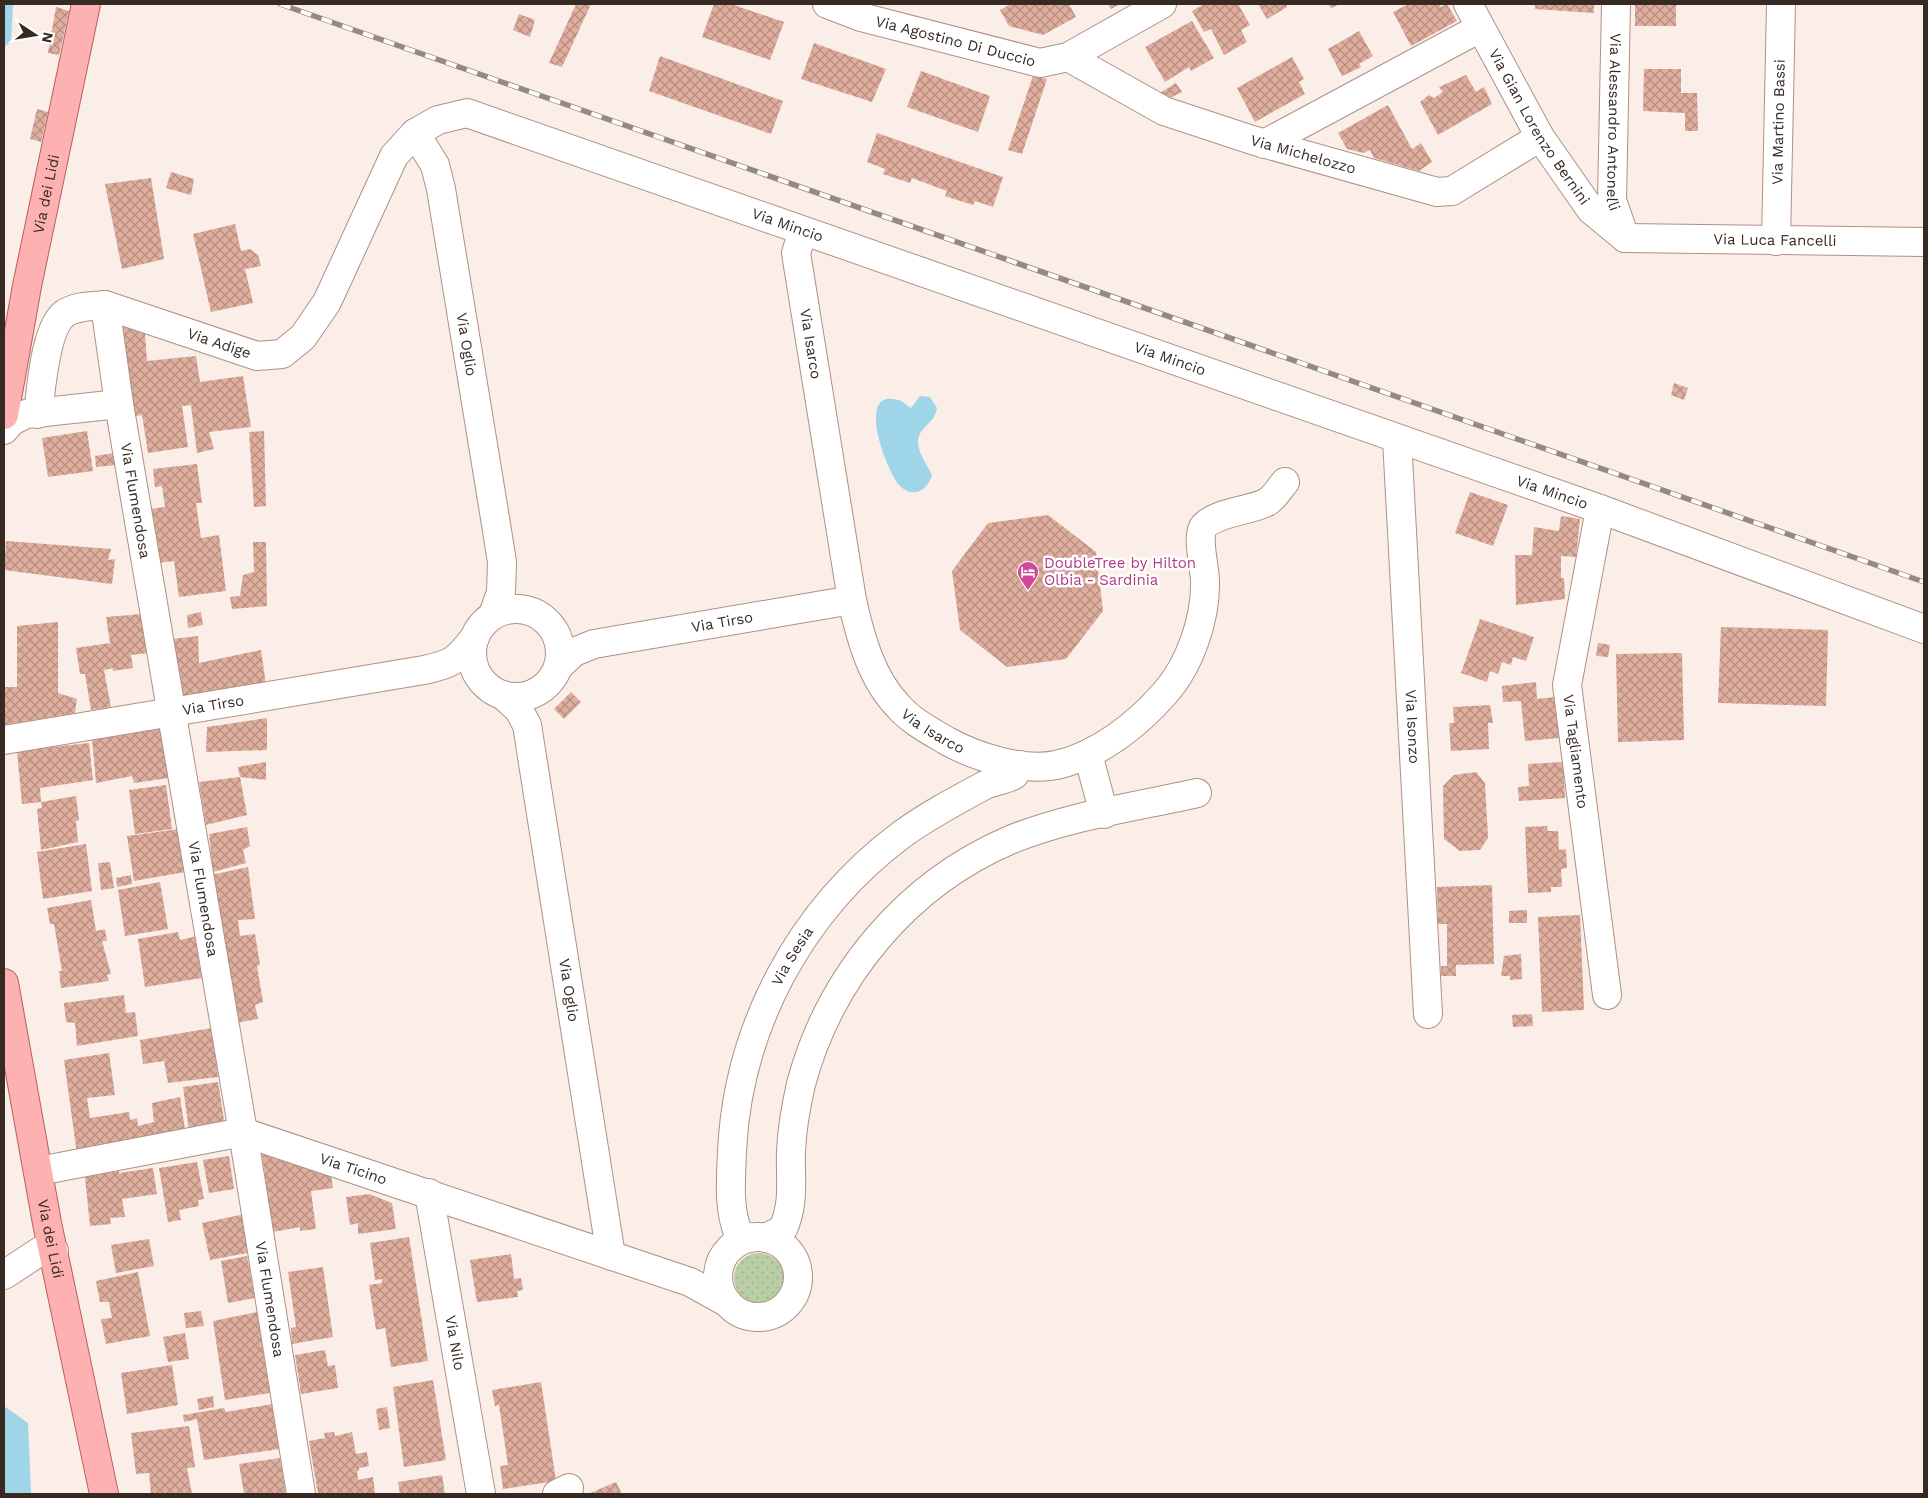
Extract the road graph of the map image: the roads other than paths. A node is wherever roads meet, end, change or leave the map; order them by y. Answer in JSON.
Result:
{"nodes":[{"id":1,"x":86,"y":4,"type":"edge"},
{"id":2,"x":827,"y":4,"type":"edge"},
{"id":3,"x":888,"y":4,"type":"edge"},
{"id":4,"x":1162,"y":4,"type":"edge"},
{"id":5,"x":1468,"y":4,"type":"edge"},
{"id":6,"x":1616,"y":4,"type":"edge"},
{"id":7,"x":1781,"y":4,"type":"edge"},
{"id":8,"x":1480,"y":28,"type":"junction"},
{"id":9,"x":922,"y":32,"type":"junction"},
{"id":10,"x":1068,"y":57,"type":"junction"},
{"id":11,"x":416,"y":133,"type":"junction"},
{"id":12,"x":1540,"y":137,"type":"junction"},
{"id":13,"x":1264,"y":144,"type":"junction"},
{"id":14,"x":803,"y":230,"type":"junction"},
{"id":15,"x":1625,"y":238,"type":"junction"},
{"id":16,"x":1776,"y":241,"type":"junction"},
{"id":17,"x":1924,"y":242,"type":"edge"},
{"id":18,"x":105,"y":305,"type":"junction"},
{"id":19,"x":6,"y":389,"type":"edge"},
{"id":20,"x":119,"y":404,"type":"junction"},
{"id":21,"x":38,"y":414,"type":"junction"},
{"id":22,"x":4,"y":415,"type":"edge"},
{"id":23,"x":4,"y":430,"type":"edge"},
{"id":24,"x":1397,"y":439,"type":"junction"},
{"id":25,"x":1285,"y":482,"type":"dead end"},
{"id":26,"x":1600,"y":509,"type":"junction"},
{"id":27,"x":502,"y":562,"type":"junction"},
{"id":28,"x":852,"y":600,"type":"junction"},
{"id":29,"x":526,"y":609,"type":"junction"},
{"id":30,"x":493,"y":615,"type":"junction"},
{"id":31,"x":1924,"y":629,"type":"edge"},
{"id":32,"x":475,"y":636,"type":"junction"},
{"id":33,"x":558,"y":636,"type":"junction"},
{"id":34,"x":594,"y":644,"type":"junction"},
{"id":35,"x":559,"y":666,"type":"junction"},
{"id":36,"x":424,"y":670,"type":"junction"},
{"id":37,"x":480,"y":679,"type":"junction"},
{"id":38,"x":536,"y":694,"type":"junction"},
{"id":39,"x":504,"y":696,"type":"junction"},
{"id":40,"x":174,"y":712,"type":"junction"},
{"id":41,"x":527,"y":725,"type":"junction"},
{"id":42,"x":4,"y":740,"type":"edge"},
{"id":43,"x":1088,"y":754,"type":"junction"},
{"id":44,"x":1020,"y":765,"type":"junction"},
{"id":45,"x":1197,"y":793,"type":"dead end"},
{"id":46,"x":1104,"y":814,"type":"junction"},
{"id":47,"x":4,"y":983,"type":"edge"},
{"id":48,"x":1606,"y":995,"type":"dead end"},
{"id":49,"x":1428,"y":1014,"type":"dead end"},
{"id":50,"x":243,"y":1132,"type":"junction"},
{"id":51,"x":39,"y":1172,"type":"junction"},
{"id":52,"x":429,"y":1193,"type":"junction"},
{"id":53,"x":758,"y":1238,"type":"junction"},
{"id":54,"x":54,"y":1251,"type":"junction"},
{"id":55,"x":725,"y":1255,"type":"junction"},
{"id":56,"x":611,"y":1256,"type":"junction"},
{"id":57,"x":660,"y":1271,"type":"junction"},
{"id":58,"x":4,"y":1275,"type":"edge"},
{"id":59,"x":728,"y":1303,"type":"junction"},
{"id":60,"x":104,"y":1494,"type":"edge"},
{"id":61,"x":301,"y":1494,"type":"edge"},
{"id":62,"x":482,"y":1494,"type":"edge"}],
"edges":[{"from":1,"to":19,"type":"main road","name":"Via dei Lidi"},
{"from":2,"to":9,"type":"street","name":"Via Agostino Di Duccio"},
{"from":3,"to":9,"type":"street"},
{"from":4,"to":10,"type":"street","name":"Via Agostino Di Duccio"},
{"from":5,"to":8,"type":"street","name":"Via Gian Lorenzo Bernini"},
{"from":6,"to":15,"type":"street","name":"Via Alessandro Antonelli"},
{"from":7,"to":16,"type":"street","name":"Via Martino Bassi"},
{"from":8,"to":12,"type":"street","name":"Via Gian Lorenzo Bernini"},
{"from":8,"to":13,"type":"street"},
{"from":9,"to":10,"type":"street","name":"Via Agostino Di Duccio"},
{"from":10,"to":13,"type":"street","name":"Via Michelozzo"},
{"from":11,"to":14,"type":"street","name":"Via Mincio"},
{"from":11,"to":18,"type":"street","name":"Via Adige"},
{"from":11,"to":27,"type":"street","name":"Via Oglio"},
{"from":12,"to":13,"type":"street","name":"Via Michelozzo"},
{"from":12,"to":15,"type":"street","name":"Via Gian Lorenzo Bernini"},
{"from":14,"to":24,"type":"street","name":"Via Mincio"},
{"from":14,"to":28,"type":"street","name":"Via Isarco"},
{"from":15,"to":16,"type":"street","name":"Via Luca Fancelli"},
{"from":16,"to":17,"type":"street","name":"Via Luca Fancelli"},
{"from":18,"to":20,"type":"street","name":"Via Flumendosa"},
{"from":18,"to":21,"type":"street","name":"Via Adige"},
{"from":19,"to":22,"type":"main road","name":"Via dei Lidi"},
{"from":20,"to":21,"type":"street"},
{"from":20,"to":40,"type":"street","name":"Via Flumendosa"},
{"from":21,"to":23,"type":"street"},
{"from":24,"to":26,"type":"street","name":"Via Mincio"},
{"from":24,"to":49,"type":"street","name":"Via Isonzo"},
{"from":25,"to":43,"type":"street","name":"Via Isarco"},
{"from":26,"to":31,"type":"street","name":"Via Mincio"},
{"from":26,"to":48,"type":"street","name":"Via Tagliamento"},
{"from":27,"to":29,"type":"street"},
{"from":27,"to":30,"type":"street"},
{"from":28,"to":34,"type":"street","name":"Via Tirso"},
{"from":28,"to":44,"type":"street","name":"Via Isarco"},
{"from":29,"to":30,"type":"street"},
{"from":29,"to":33,"type":"street"},
{"from":30,"to":32,"type":"street"},
{"from":32,"to":36,"type":"street"},
{"from":32,"to":37,"type":"street"},
{"from":33,"to":34,"type":"street"},
{"from":33,"to":35,"type":"street"},
{"from":34,"to":35,"type":"street"},
{"from":35,"to":38,"type":"street"},
{"from":36,"to":37,"type":"street"},
{"from":36,"to":40,"type":"street","name":"Via Tirso"},
{"from":37,"to":39,"type":"street"},
{"from":38,"to":39,"type":"street"},
{"from":38,"to":41,"type":"street"},
{"from":39,"to":41,"type":"street"},
{"from":40,"to":42,"type":"street","name":"Via Tirso"},
{"from":40,"to":50,"type":"street","name":"Via Flumendosa"},
{"from":41,"to":56,"type":"street","name":"Via Oglio"},
{"from":43,"to":44,"type":"street","name":"Via Isarco"},
{"from":43,"to":46,"type":"street"},
{"from":44,"to":53,"type":"street","name":"Via Sesia"},
{"from":45,"to":46,"type":"street"},
{"from":46,"to":53,"type":"street"},
{"from":47,"to":51,"type":"main road","name":"Via dei Lidi"},
{"from":50,"to":51,"type":"street","name":"Via Ticino"},
{"from":50,"to":52,"type":"street","name":"Via Ticino"},
{"from":50,"to":61,"type":"street","name":"Via Flumendosa"},
{"from":51,"to":54,"type":"main road","name":"Via dei Lidi"},
{"from":52,"to":56,"type":"street","name":"Via Ticino"},
{"from":52,"to":62,"type":"street","name":"Via Nilo"},
{"from":53,"to":55,"type":"street"},
{"from":53,"to":59,"type":"street"},
{"from":54,"to":58,"type":"street"},
{"from":54,"to":60,"type":"main road","name":"Via dei Lidi"},
{"from":55,"to":57,"type":"street"},
{"from":55,"to":59,"type":"street"},
{"from":56,"to":57,"type":"street","name":"Via Ticino"},
{"from":57,"to":59,"type":"street","name":"Via Ticino"}]}
